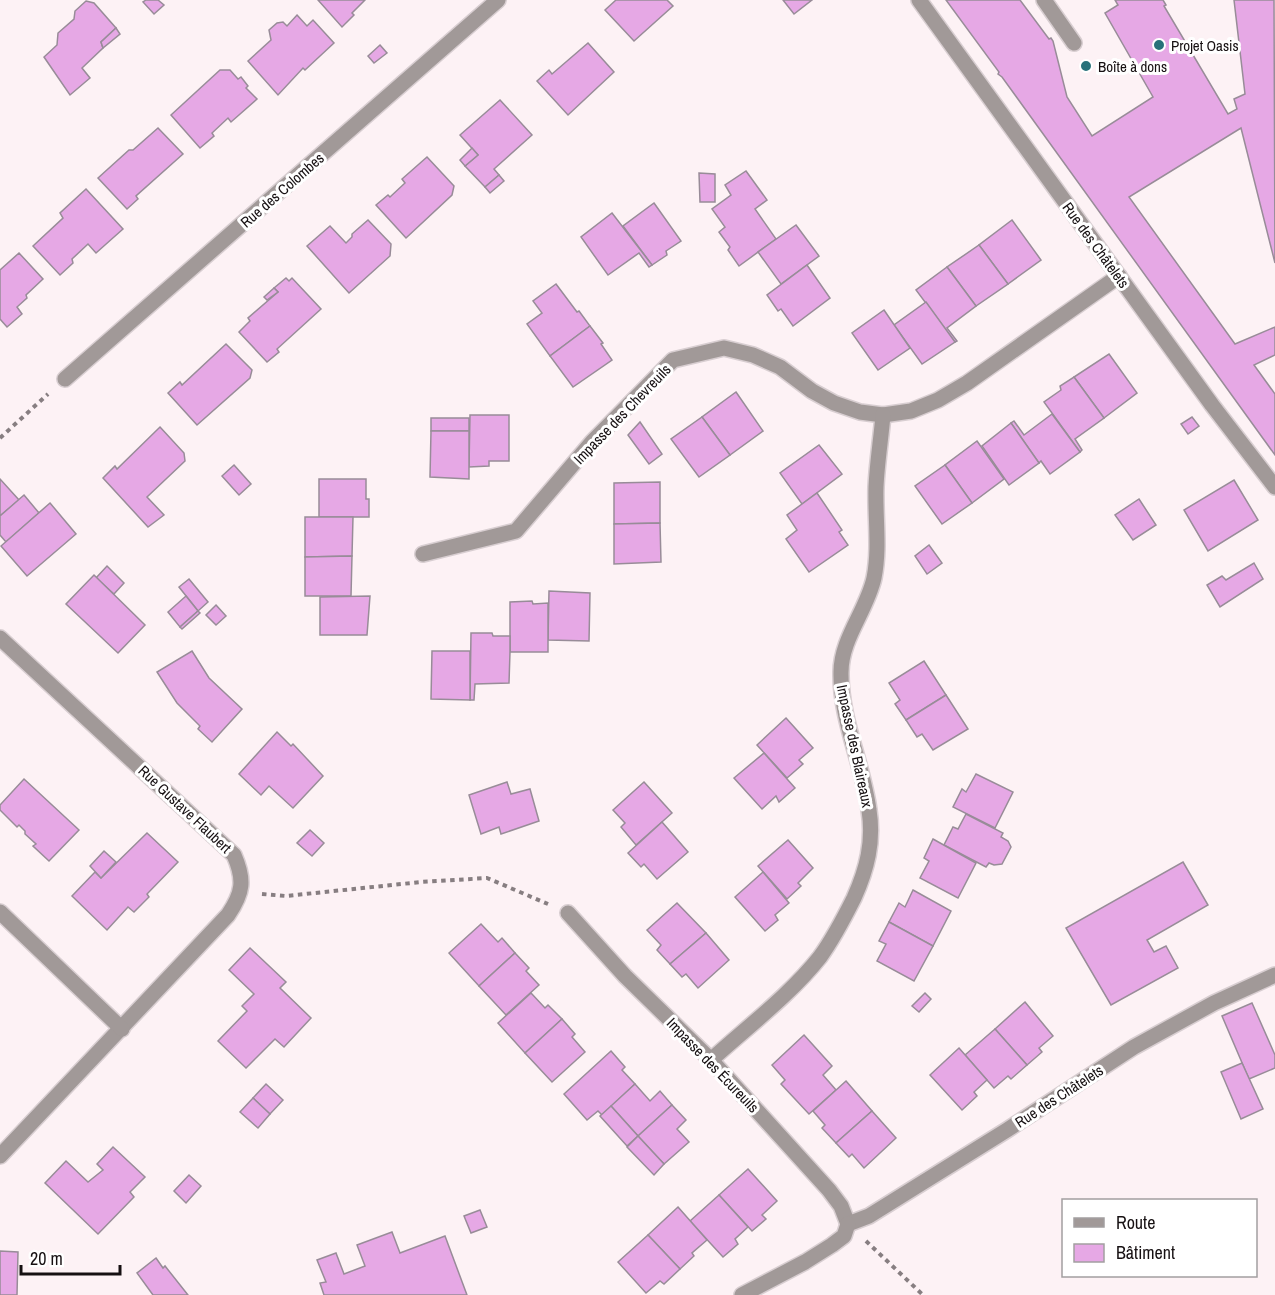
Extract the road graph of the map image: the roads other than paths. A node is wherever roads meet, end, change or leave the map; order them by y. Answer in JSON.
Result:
{"nodes":[{"id":1,"x":498,"y":0,"type":"edge"},
{"id":2,"x":920,"y":0,"type":"edge"},
{"id":3,"x":1044,"y":0,"type":"edge"},
{"id":4,"x":1074,"y":43,"type":"dead end"},
{"id":5,"x":1119,"y":276,"type":"junction"},
{"id":6,"x":65,"y":379,"type":"road end"},
{"id":7,"x":883,"y":415,"type":"junction"},
{"id":8,"x":1275,"y":487,"type":"edge"},
{"id":9,"x":423,"y":554,"type":"dead end"},
{"id":10,"x":0,"y":638,"type":"edge"},
{"id":11,"x":0,"y":912,"type":"edge"},
{"id":12,"x":568,"y":913,"type":"road end"},
{"id":13,"x":1275,"y":975,"type":"edge"},
{"id":14,"x":122,"y":1029,"type":"junction"},
{"id":15,"x":711,"y":1060,"type":"junction"},
{"id":16,"x":0,"y":1156,"type":"edge"},
{"id":17,"x":848,"y":1224,"type":"junction"},
{"id":18,"x":742,"y":1295,"type":"edge"}],
"edges":[{"from":1,"to":6,"type":"street","name":"Rue des Colombes"},
{"from":2,"to":5,"type":"street","name":"Rue des Châtelets"},
{"from":3,"to":4,"type":"street"},
{"from":5,"to":7,"type":"street","name":"Impasse des Chevreuils"},
{"from":5,"to":8,"type":"street","name":"Rue des Châtelets"},
{"from":7,"to":9,"type":"street","name":"Impasse des Chevreuils"},
{"from":7,"to":15,"type":"street","name":"Impasse des Blaireaux"},
{"from":10,"to":14,"type":"street","name":"Rue Gustave Flaubert"},
{"from":11,"to":14,"type":"street"},
{"from":12,"to":15,"type":"street","name":"Impasse des Écureuils"},
{"from":13,"to":17,"type":"street","name":"Rue des Châtelets"},
{"from":14,"to":16,"type":"street"},
{"from":15,"to":17,"type":"street","name":"Impasse des Écureuils"},
{"from":17,"to":18,"type":"street"}]}
